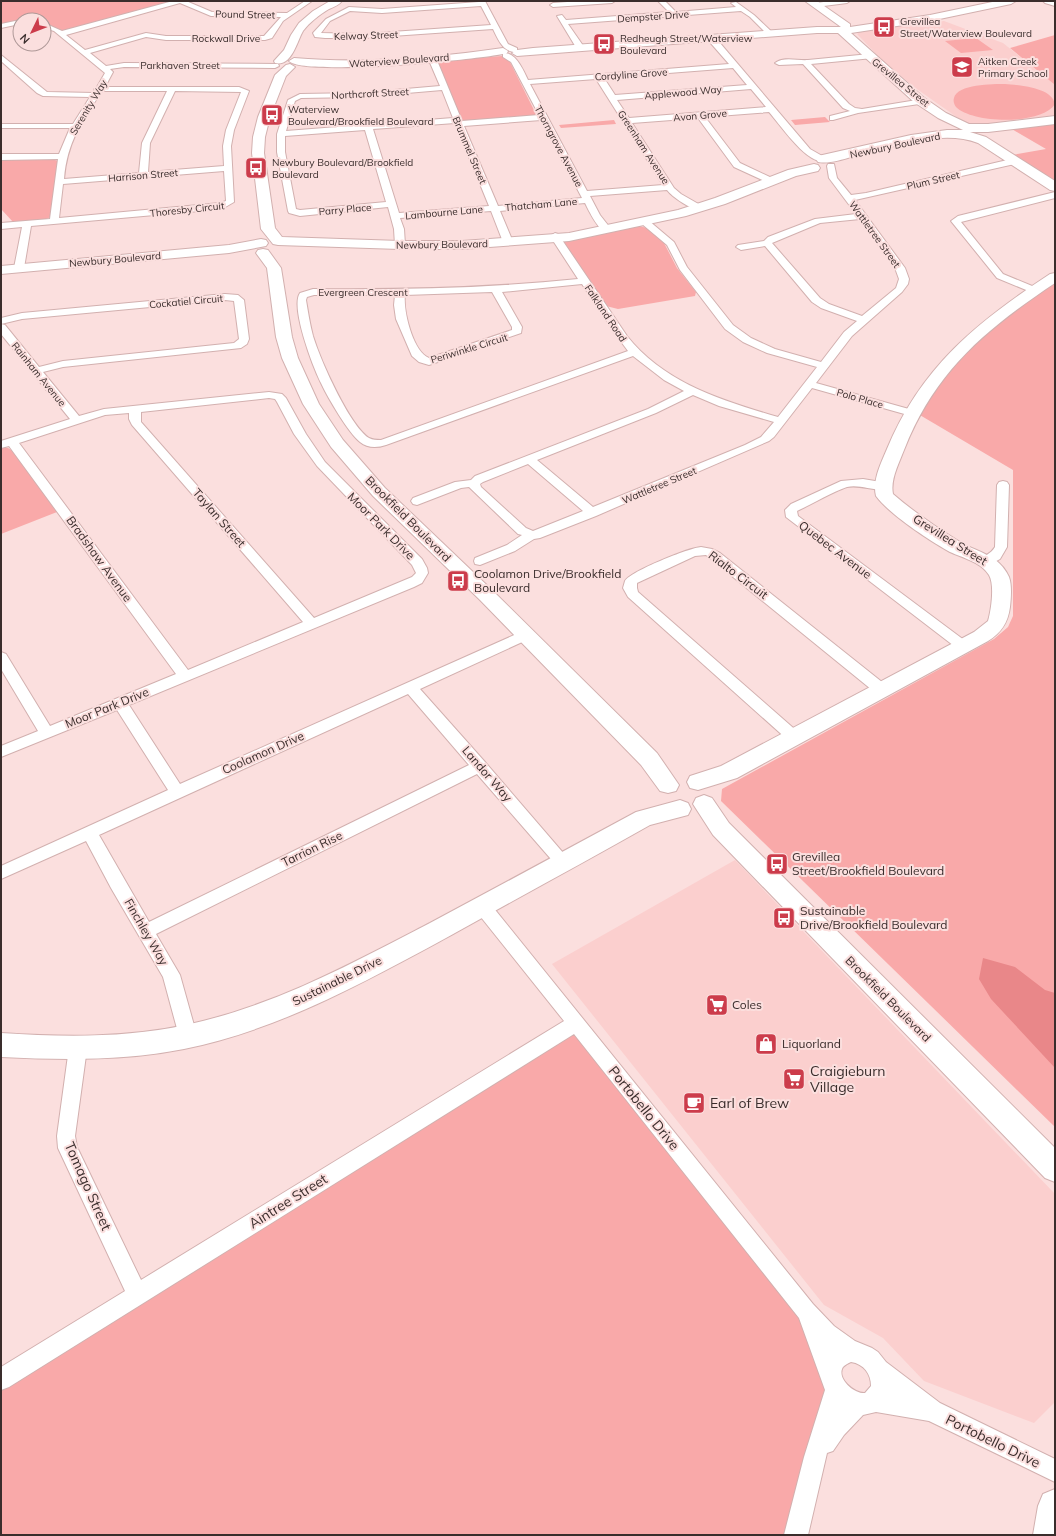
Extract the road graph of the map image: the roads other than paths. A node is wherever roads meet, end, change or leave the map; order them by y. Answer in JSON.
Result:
{"nodes":[{"id":1,"x":180,"y":1,"type":"edge"},
{"id":2,"x":309,"y":1,"type":"edge"},
{"id":3,"x":337,"y":1,"type":"edge"},
{"id":4,"x":612,"y":1,"type":"edge"},
{"id":5,"x":661,"y":1,"type":"edge"},
{"id":6,"x":732,"y":1,"type":"edge"},
{"id":7,"x":847,"y":1,"type":"edge"},
{"id":8,"x":1011,"y":1,"type":"edge"},
{"id":9,"x":1048,"y":1,"type":"edge"},
{"id":10,"x":483,"y":3,"type":"edge"},
{"id":11,"x":552,"y":3,"type":"edge"},
{"id":12,"x":813,"y":3,"type":"edge"},
{"id":13,"x":999,"y":3,"type":"edge"},
{"id":14,"x":1055,"y":3,"type":"edge"},
{"id":15,"x":743,"y":9,"type":"junction"},
{"id":16,"x":288,"y":15,"type":"junction"},
{"id":17,"x":675,"y":15,"type":"junction"},
{"id":18,"x":564,"y":22,"type":"junction"},
{"id":19,"x":12,"y":24,"type":"edge"},
{"id":20,"x":1,"y":26,"type":"edge"},
{"id":21,"x":496,"y":27,"type":"junction"},
{"id":22,"x":843,"y":28,"type":"junction"},
{"id":23,"x":52,"y":29,"type":"edge"},
{"id":24,"x":165,"y":29,"type":"dead end"},
{"id":25,"x":61,"y":34,"type":"junction"},
{"id":26,"x":770,"y":34,"type":"junction"},
{"id":27,"x":152,"y":35,"type":"junction"},
{"id":28,"x":711,"y":38,"type":"junction"},
{"id":29,"x":580,"y":47,"type":"junction"},
{"id":30,"x":85,"y":52,"type":"junction"},
{"id":31,"x":510,"y":52,"type":"junction"},
{"id":32,"x":870,"y":56,"type":"junction"},
{"id":33,"x":1,"y":57,"type":"edge"},
{"id":34,"x":432,"y":58,"type":"junction"},
{"id":35,"x":808,"y":62,"type":"junction"},
{"id":36,"x":779,"y":63,"type":"dead end"},
{"id":37,"x":284,"y":64,"type":"junction"},
{"id":38,"x":736,"y":66,"type":"junction"},
{"id":39,"x":105,"y":68,"type":"junction"},
{"id":40,"x":599,"y":77,"type":"junction"},
{"id":41,"x":525,"y":82,"type":"junction"},
{"id":42,"x":753,"y":87,"type":"junction"},
{"id":43,"x":444,"y":88,"type":"junction"},
{"id":44,"x":172,"y":89,"type":"junction"},
{"id":45,"x":97,"y":92,"type":"junction"},
{"id":46,"x":612,"y":98,"type":"junction"},
{"id":47,"x":923,"y":101,"type":"junction"},
{"id":48,"x":772,"y":109,"type":"junction"},
{"id":49,"x":856,"y":111,"type":"junction"},
{"id":50,"x":700,"y":115,"type":"junction"},
{"id":51,"x":544,"y":117,"type":"junction"},
{"id":52,"x":833,"y":118,"type":"dead end"},
{"id":53,"x":1055,"y":120,"type":"edge"},
{"id":54,"x":627,"y":121,"type":"junction"},
{"id":55,"x":458,"y":122,"type":"junction"},
{"id":56,"x":1,"y":126,"type":"edge"},
{"id":57,"x":75,"y":126,"type":"junction"},
{"id":58,"x":368,"y":127,"type":"junction"},
{"id":59,"x":970,"y":131,"type":"junction"},
{"id":60,"x":281,"y":134,"type":"junction"},
{"id":61,"x":63,"y":156,"type":"junction"},
{"id":62,"x":1,"y":157,"type":"edge"},
{"id":63,"x":1016,"y":161,"type":"junction"},
{"id":64,"x":819,"y":164,"type":"junction"},
{"id":65,"x":228,"y":168,"type":"junction"},
{"id":66,"x":144,"y":175,"type":"junction"},
{"id":67,"x":771,"y":181,"type":"junction"},
{"id":68,"x":58,"y":182,"type":"junction"},
{"id":69,"x":670,"y":187,"type":"junction"},
{"id":70,"x":1055,"y":187,"type":"edge"},
{"id":71,"x":1055,"y":195,"type":"edge"},
{"id":72,"x":587,"y":197,"type":"junction"},
{"id":73,"x":849,"y":198,"type":"junction"},
{"id":74,"x":391,"y":204,"type":"junction"},
{"id":75,"x":494,"y":208,"type":"junction"},
{"id":76,"x":699,"y":208,"type":"junction"},
{"id":77,"x":395,"y":216,"type":"junction"},
{"id":78,"x":863,"y":216,"type":"junction"},
{"id":79,"x":54,"y":221,"type":"junction"},
{"id":80,"x":645,"y":222,"type":"junction"},
{"id":81,"x":28,"y":223,"type":"junction"},
{"id":82,"x":1,"y":226,"type":"edge"},
{"id":83,"x":606,"y":230,"type":"junction"},
{"id":84,"x":555,"y":237,"type":"junction"},
{"id":85,"x":508,"y":242,"type":"junction"},
{"id":86,"x":767,"y":243,"type":"junction"},
{"id":87,"x":263,"y":244,"type":"junction"},
{"id":88,"x":400,"y":245,"type":"junction"},
{"id":89,"x":281,"y":246,"type":"junction"},
{"id":90,"x":741,"y":247,"type":"dead end"},
{"id":91,"x":19,"y":268,"type":"junction"},
{"id":92,"x":274,"y":268,"type":"junction"},
{"id":93,"x":1,"y":270,"type":"edge"},
{"id":94,"x":1055,"y":277,"type":"edge"},
{"id":95,"x":585,"y":281,"type":"junction"},
{"id":96,"x":496,"y":290,"type":"junction"},
{"id":97,"x":1034,"y":290,"type":"junction"},
{"id":98,"x":400,"y":293,"type":"junction"},
{"id":99,"x":863,"y":320,"type":"junction"},
{"id":100,"x":1,"y":321,"type":"edge"},
{"id":101,"x":1,"y":327,"type":"edge"},
{"id":102,"x":635,"y":352,"type":"junction"},
{"id":103,"x":823,"y":366,"type":"junction"},
{"id":104,"x":36,"y":371,"type":"junction"},
{"id":105,"x":809,"y":384,"type":"junction"},
{"id":106,"x":693,"y":391,"type":"junction"},
{"id":107,"x":134,"y":408,"type":"junction"},
{"id":108,"x":912,"y":413,"type":"junction"},
{"id":109,"x":76,"y":420,"type":"junction"},
{"id":110,"x":781,"y":421,"type":"junction"},
{"id":111,"x":7,"y":443,"type":"edge"},
{"id":112,"x":529,"y":459,"type":"junction"},
{"id":113,"x":474,"y":483,"type":"junction"},
{"id":114,"x":1003,"y":485,"type":"dead end"},
{"id":115,"x":883,"y":486,"type":"junction"},
{"id":116,"x":417,"y":501,"type":"dead end"},
{"id":117,"x":592,"y":513,"type":"junction"},
{"id":118,"x":531,"y":535,"type":"junction"},
{"id":119,"x":480,"y":561,"type":"dead end"},
{"id":120,"x":986,"y":561,"type":"junction"},
{"id":121,"x":311,"y":623,"type":"junction"},
{"id":122,"x":526,"y":635,"type":"junction"},
{"id":123,"x":963,"y":646,"type":"junction"},
{"id":124,"x":1,"y":657,"type":"edge"},
{"id":125,"x":186,"y":676,"type":"junction"},
{"id":126,"x":410,"y":687,"type":"junction"},
{"id":127,"x":882,"y":690,"type":"junction"},
{"id":128,"x":120,"y":703,"type":"junction"},
{"id":129,"x":47,"y":733,"type":"junction"},
{"id":130,"x":794,"y":737,"type":"junction"},
{"id":131,"x":1,"y":752,"type":"edge"},
{"id":132,"x":480,"y":766,"type":"junction"},
{"id":133,"x":177,"y":792,"type":"junction"},
{"id":134,"x":686,"y":794,"type":"junction"},
{"id":135,"x":90,"y":833,"type":"junction"},
{"id":136,"x":563,"y":862,"type":"junction"},
{"id":137,"x":1,"y":873,"type":"edge"},
{"id":138,"x":482,"y":906,"type":"junction"},
{"id":139,"x":145,"y":932,"type":"junction"},
{"id":140,"x":576,"y":1024,"type":"junction"},
{"id":141,"x":188,"y":1036,"type":"junction"},
{"id":142,"x":1,"y":1045,"type":"edge"},
{"id":143,"x":78,"y":1048,"type":"junction"},
{"id":144,"x":1055,"y":1168,"type":"edge"},
{"id":145,"x":137,"y":1294,"type":"junction"},
{"id":146,"x":806,"y":1311,"type":"junction"},
{"id":147,"x":850,"y":1351,"type":"junction"},
{"id":148,"x":878,"y":1369,"type":"junction"},
{"id":149,"x":1,"y":1378,"type":"edge"},
{"id":150,"x":834,"y":1382,"type":"junction"},
{"id":151,"x":866,"y":1402,"type":"junction"},
{"id":152,"x":932,"y":1411,"type":"junction"},
{"id":153,"x":815,"y":1457,"type":"junction"},
{"id":154,"x":1055,"y":1471,"type":"edge"},
{"id":155,"x":1055,"y":1506,"type":"edge"},
{"id":156,"x":796,"y":1535,"type":"edge"},
{"id":157,"x":1050,"y":1535,"type":"edge"}],
"edges":[{"from":1,"to":16,"type":"street","name":"Pound Street"},
{"from":1,"to":25,"type":"street"},
{"from":2,"to":16,"type":"street","name":"Rockwall Drive"},
{"from":3,"to":37,"type":"street","name":"Brookfield Boulevard"},
{"from":4,"to":11,"type":"street"},
{"from":5,"to":17,"type":"street"},
{"from":6,"to":15,"type":"street"},
{"from":7,"to":12,"type":"street"},
{"from":8,"to":13,"type":"street","name":"Waterview Boulevard"},
{"from":9,"to":14,"type":"street"},
{"from":10,"to":21,"type":"street","name":"Thorngrove Avenue"},
{"from":10,"to":21,"type":"street","name":"Kelway Street"},
{"from":11,"to":18,"type":"street"},
{"from":12,"to":22,"type":"street","name":"Grevillea Street"},
{"from":13,"to":22,"type":"street","name":"Waterview Boulevard"},
{"from":15,"to":17,"type":"street","name":"Dempster Drive"},
{"from":15,"to":26,"type":"street"},
{"from":16,"to":27,"type":"street","name":"Rockwall Drive"},
{"from":17,"to":18,"type":"street","name":"Dempster Drive"},
{"from":18,"to":29,"type":"street"},
{"from":19,"to":20,"type":"street"},
{"from":21,"to":31,"type":"street","name":"Thorngrove Avenue"},
{"from":22,"to":26,"type":"street","name":"Waterview Boulevard"},
{"from":22,"to":32,"type":"street","name":"Grevillea Street"},
{"from":23,"to":25,"type":"street","name":"Serenity Way"},
{"from":24,"to":27,"type":"street","name":"Rockwall Drive"},
{"from":25,"to":30,"type":"street","name":"Serenity Way"},
{"from":26,"to":28,"type":"street","name":"Waterview Boulevard"},
{"from":27,"to":30,"type":"street","name":"Rockwall Drive"},
{"from":28,"to":29,"type":"street","name":"Waterview Boulevard"},
{"from":28,"to":38,"type":"street","name":"Wattletree Street"},
{"from":29,"to":31,"type":"street","name":"Waterview Boulevard"},
{"from":30,"to":39,"type":"street","name":"Serenity Way"},
{"from":31,"to":34,"type":"street","name":"Waterview Boulevard"},
{"from":31,"to":41,"type":"street","name":"Thorngrove Avenue"},
{"from":32,"to":35,"type":"street"},
{"from":32,"to":47,"type":"street","name":"Grevillea Street"},
{"from":33,"to":45,"type":"street","name":"Thoresby Circuit"},
{"from":34,"to":37,"type":"street","name":"Waterview Boulevard"},
{"from":34,"to":43,"type":"street","name":"Brummel Street"},
{"from":35,"to":36,"type":"street"},
{"from":35,"to":49,"type":"street"},
{"from":37,"to":39,"type":"street","name":"Parkhaven Street"},
{"from":37,"to":87,"type":"street","name":"Brookfield Boulevard"},
{"from":38,"to":40,"type":"street","name":"Cordyline Grove"},
{"from":38,"to":42,"type":"street","name":"Wattletree Street"},
{"from":39,"to":45,"type":"street","name":"Serenity Way"},
{"from":40,"to":41,"type":"street","name":"Cordyline Grove"},
{"from":40,"to":46,"type":"street","name":"Greenham Avenue"},
{"from":41,"to":51,"type":"street","name":"Thorngrove Avenue"},
{"from":42,"to":46,"type":"street","name":"Applewood Way"},
{"from":42,"to":48,"type":"street","name":"Wattletree Street"},
{"from":43,"to":55,"type":"street","name":"Brummel Street"},
{"from":43,"to":60,"type":"street","name":"Northcroft Street"},
{"from":44,"to":45,"type":"street","name":"Thoresby Circuit"},
{"from":44,"to":65,"type":"street","name":"Thoresby Circuit"},
{"from":44,"to":66,"type":"street"},
{"from":45,"to":57,"type":"street","name":"Serenity Way"},
{"from":46,"to":54,"type":"street","name":"Greenham Avenue"},
{"from":47,"to":49,"type":"street"},
{"from":47,"to":59,"type":"street","name":"Grevillea Street"},
{"from":48,"to":50,"type":"street","name":"Avon Grove"},
{"from":48,"to":64,"type":"street","name":"Wattletree Street"},
{"from":49,"to":52,"type":"street"},
{"from":50,"to":54,"type":"street","name":"Avon Grove"},
{"from":50,"to":67,"type":"street"},
{"from":51,"to":55,"type":"street"},
{"from":51,"to":72,"type":"street","name":"Thorngrove Avenue"},
{"from":53,"to":59,"type":"street","name":"Newbury Boulevard"},
{"from":54,"to":69,"type":"street","name":"Greenham Avenue"},
{"from":55,"to":58,"type":"street"},
{"from":55,"to":75,"type":"street","name":"Brummel Street"},
{"from":56,"to":57,"type":"street"},
{"from":57,"to":61,"type":"street","name":"Serenity Way"},
{"from":58,"to":60,"type":"street"},
{"from":58,"to":74,"type":"street"},
{"from":59,"to":63,"type":"street","name":"Grevillea Street"},
{"from":59,"to":64,"type":"street","name":"Newbury Boulevard"},
{"from":60,"to":74,"type":"street","name":"Parry Place"},
{"from":61,"to":62,"type":"street"},
{"from":61,"to":68,"type":"street","name":"Serenity Way"},
{"from":63,"to":70,"type":"street","name":"Grevillea Street"},
{"from":63,"to":73,"type":"street","name":"Plum Street"},
{"from":64,"to":67,"type":"street","name":"Newbury Boulevard"},
{"from":64,"to":73,"type":"street","name":"Wattletree Street"},
{"from":65,"to":66,"type":"street","name":"Harrison Street"},
{"from":65,"to":79,"type":"street","name":"Thoresby Circuit"},
{"from":66,"to":68,"type":"street","name":"Harrison Street"},
{"from":67,"to":76,"type":"street","name":"Newbury Boulevard"},
{"from":68,"to":79,"type":"street","name":"Serenity Way"},
{"from":69,"to":72,"type":"street","name":"Thatcham Lane"},
{"from":69,"to":76,"type":"street","name":"Greenham Avenue"},
{"from":71,"to":97,"type":"street"},
{"from":72,"to":75,"type":"street","name":"Thatcham Lane"},
{"from":72,"to":83,"type":"street","name":"Thorngrove Avenue"},
{"from":73,"to":78,"type":"street","name":"Wattletree Street"},
{"from":74,"to":77,"type":"street"},
{"from":75,"to":77,"type":"street","name":"Lambourne Lane"},
{"from":75,"to":85,"type":"street","name":"Brummel Street"},
{"from":76,"to":80,"type":"street","name":"Newbury Boulevard"},
{"from":77,"to":88,"type":"street"},
{"from":78,"to":86,"type":"street"},
{"from":78,"to":99,"type":"street","name":"Wattletree Street"},
{"from":79,"to":81,"type":"street","name":"Thoresby Circuit"},
{"from":80,"to":83,"type":"street","name":"Newbury Boulevard"},
{"from":80,"to":103,"type":"street"},
{"from":81,"to":82,"type":"street","name":"Thoresby Circuit"},
{"from":81,"to":91,"type":"street"},
{"from":83,"to":84,"type":"street","name":"Newbury Boulevard"},
{"from":84,"to":85,"type":"street","name":"Newbury Boulevard"},
{"from":84,"to":95,"type":"street","name":"Falkland Road"},
{"from":85,"to":88,"type":"street","name":"Newbury Boulevard"},
{"from":86,"to":90,"type":"street"},
{"from":86,"to":99,"type":"street"},
{"from":87,"to":89,"type":"street"},
{"from":87,"to":89,"type":"street","name":"Newbury Boulevard"},
{"from":87,"to":91,"type":"street","name":"Newbury Boulevard"},
{"from":87,"to":92,"type":"street","name":"Brookfield Boulevard"},
{"from":88,"to":89,"type":"street","name":"Newbury Boulevard"},
{"from":89,"to":92,"type":"street"},
{"from":91,"to":93,"type":"street","name":"Newbury Boulevard"},
{"from":92,"to":122,"type":"street","name":"Brookfield Boulevard"},
{"from":94,"to":97,"type":"street"},
{"from":95,"to":96,"type":"street","name":"Evergreen Crescent"},
{"from":95,"to":102,"type":"street","name":"Falkland Road"},
{"from":96,"to":98,"type":"street","name":"Evergreen Crescent"},
{"from":96,"to":98,"type":"street","name":"Periwinkle Circuit"},
{"from":97,"to":108,"type":"street"},
{"from":98,"to":102,"type":"street","name":"Evergreen Crescent"},
{"from":99,"to":103,"type":"street","name":"Wattletree Street"},
{"from":100,"to":104,"type":"street","name":"Cockatiel Circuit"},
{"from":101,"to":104,"type":"street","name":"Rainham Avenue"},
{"from":102,"to":106,"type":"street","name":"Falkland Road"},
{"from":103,"to":105,"type":"street","name":"Wattletree Street"},
{"from":104,"to":109,"type":"street","name":"Rainham Avenue"},
{"from":105,"to":108,"type":"street","name":"Polo Place"},
{"from":105,"to":110,"type":"street","name":"Wattletree Street"},
{"from":106,"to":110,"type":"street","name":"Falkland Road"},
{"from":106,"to":112,"type":"street"},
{"from":107,"to":109,"type":"street","name":"Moor Park Drive"},
{"from":107,"to":121,"type":"street","name":"Taylan Street"},
{"from":107,"to":121,"type":"street","name":"Moor Park Drive"},
{"from":108,"to":115,"type":"street"},
{"from":109,"to":111,"type":"street","name":"Moor Park Drive"},
{"from":110,"to":117,"type":"street","name":"Wattletree Street"},
{"from":111,"to":125,"type":"street","name":"Bradshaw Avenue"},
{"from":112,"to":113,"type":"street"},
{"from":112,"to":117,"type":"street"},
{"from":113,"to":116,"type":"street"},
{"from":113,"to":118,"type":"street"},
{"from":114,"to":120,"type":"street"},
{"from":115,"to":120,"type":"street","name":"Grevillea Street"},
{"from":115,"to":123,"type":"street","name":"Quebec Avenue"},
{"from":117,"to":118,"type":"street","name":"Wattletree Street"},
{"from":118,"to":119,"type":"street","name":"Wattletree Street"},
{"from":120,"to":123,"type":"street","name":"Grevillea Street"},
{"from":121,"to":125,"type":"street","name":"Moor Park Drive"},
{"from":122,"to":126,"type":"street","name":"Coolamon Drive"},
{"from":122,"to":134,"type":"street","name":"Brookfield Boulevard"},
{"from":123,"to":127,"type":"street","name":"Grevillea Street"},
{"from":124,"to":129,"type":"street"},
{"from":125,"to":128,"type":"street","name":"Moor Park Drive"},
{"from":126,"to":132,"type":"street","name":"Landor Way"},
{"from":126,"to":133,"type":"street","name":"Coolamon Drive"},
{"from":127,"to":130,"type":"street","name":"Grevillea Street"},
{"from":127,"to":130,"type":"street","name":"Rialto Circuit"},
{"from":128,"to":129,"type":"street","name":"Moor Park Drive"},
{"from":128,"to":133,"type":"street"},
{"from":129,"to":131,"type":"street","name":"Moor Park Drive"},
{"from":130,"to":134,"type":"street","name":"Grevillea Street"},
{"from":132,"to":136,"type":"street","name":"Landor Way"},
{"from":132,"to":139,"type":"street","name":"Tarrion Rise"},
{"from":133,"to":135,"type":"street","name":"Coolamon Drive"},
{"from":134,"to":136,"type":"street","name":"Sustainable Drive"},
{"from":134,"to":144,"type":"street","name":"Brookfield Boulevard"},
{"from":135,"to":137,"type":"street","name":"Coolamon Drive"},
{"from":135,"to":139,"type":"street","name":"Finchley Way"},
{"from":136,"to":138,"type":"street","name":"Sustainable Drive"},
{"from":138,"to":140,"type":"street","name":"Portobello Drive"},
{"from":138,"to":141,"type":"street","name":"Sustainable Drive"},
{"from":139,"to":141,"type":"street","name":"Finchley Way"},
{"from":140,"to":145,"type":"street","name":"Aintree Street"},
{"from":140,"to":146,"type":"street","name":"Portobello Drive"},
{"from":141,"to":143,"type":"street","name":"Sustainable Drive"},
{"from":142,"to":143,"type":"street","name":"Sustainable Drive"},
{"from":143,"to":145,"type":"street","name":"Tomago Street"},
{"from":145,"to":149,"type":"street","name":"Aintree Street"},
{"from":146,"to":147,"type":"street","name":"Portobello Drive"},
{"from":146,"to":150,"type":"street","name":"Portobello Drive"},
{"from":147,"to":148,"type":"street"},
{"from":147,"to":150,"type":"street"},
{"from":148,"to":151,"type":"street"},
{"from":148,"to":152,"type":"street","name":"Portobello Drive"},
{"from":150,"to":151,"type":"street"},
{"from":150,"to":153,"type":"street"},
{"from":151,"to":152,"type":"street","name":"Portobello Drive"},
{"from":151,"to":153,"type":"street"},
{"from":152,"to":154,"type":"street","name":"Portobello Drive"},
{"from":153,"to":156,"type":"street"},
{"from":155,"to":157,"type":"street"}]}
